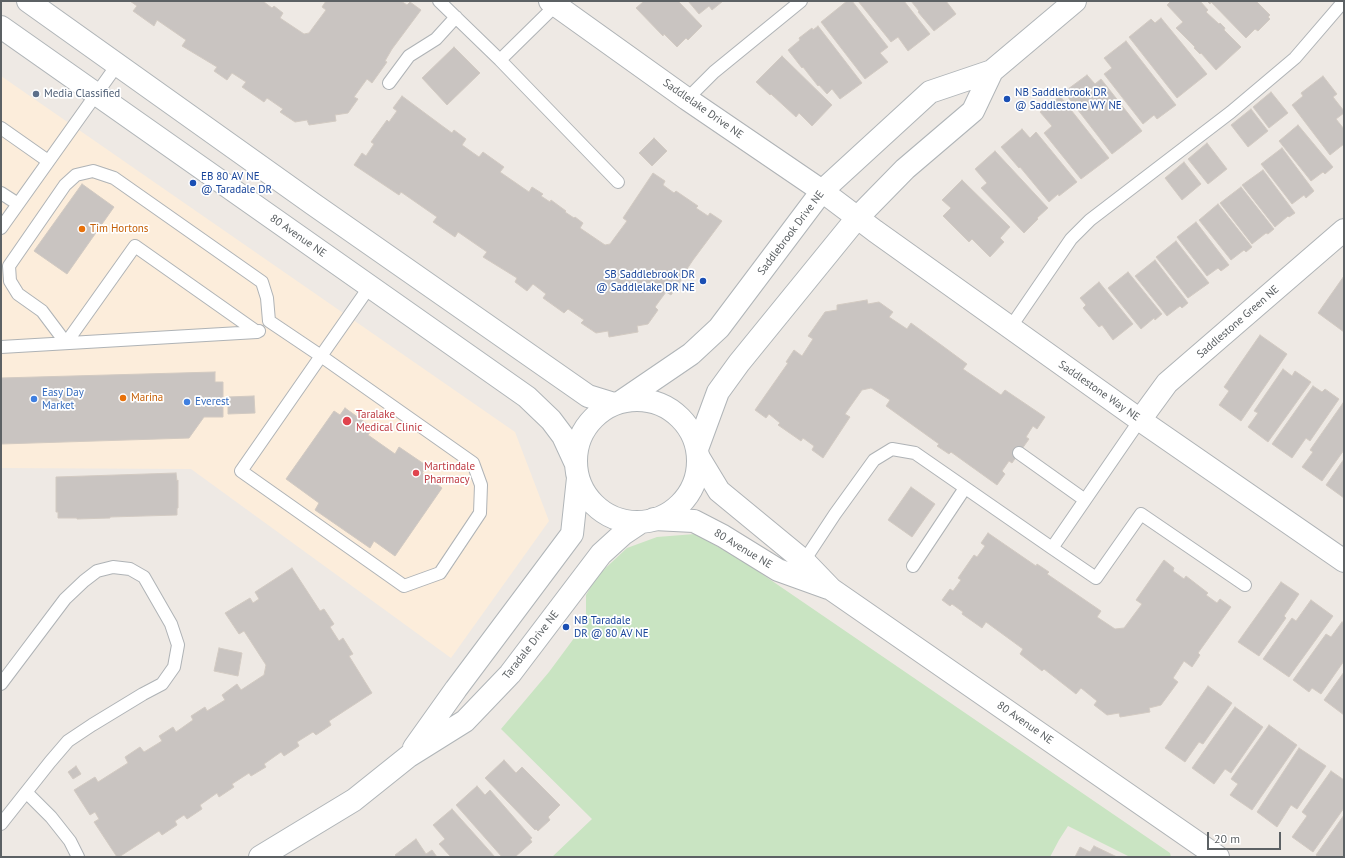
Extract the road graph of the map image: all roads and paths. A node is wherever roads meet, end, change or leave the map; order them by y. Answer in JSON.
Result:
{"nodes":[{"id":1,"x":28,"y":1,"type":"edge"},
{"id":2,"x":439,"y":1,"type":"edge"},
{"id":3,"x":801,"y":1,"type":"edge"},
{"id":4,"x":1075,"y":1,"type":"edge"},
{"id":5,"x":1344,"y":1,"type":"edge"},
{"id":6,"x":555,"y":3,"type":"edge"},
{"id":7,"x":456,"y":17,"type":"junction"},
{"id":8,"x":1,"y":27,"type":"edge"},
{"id":9,"x":500,"y":60,"type":"junction"},
{"id":10,"x":117,"y":65,"type":"junction"},
{"id":11,"x":992,"y":71,"type":"junction"},
{"id":12,"x":389,"y":82,"type":"dead end"},
{"id":13,"x":97,"y":94,"type":"junction"},
{"id":14,"x":688,"y":99,"type":"junction"},
{"id":15,"x":1,"y":128,"type":"edge"},
{"id":16,"x":48,"y":161,"type":"junction"},
{"id":17,"x":618,"y":182,"type":"dead end"},
{"id":18,"x":822,"y":190,"type":"junction"},
{"id":19,"x":1,"y":193,"type":"edge"},
{"id":20,"x":18,"y":204,"type":"junction"},
{"id":21,"x":857,"y":218,"type":"junction"},
{"id":22,"x":1,"y":228,"type":"edge"},
{"id":23,"x":1344,"y":230,"type":"edge"},
{"id":24,"x":370,"y":286,"type":"junction"},
{"id":25,"x":269,"y":321,"type":"junction"},
{"id":26,"x":1010,"y":328,"type":"junction"},
{"id":27,"x":257,"y":332,"type":"junction"},
{"id":28,"x":66,"y":343,"type":"junction"},
{"id":29,"x":1,"y":347,"type":"edge"},
{"id":30,"x":321,"y":356,"type":"junction"},
{"id":31,"x":618,"y":403,"type":"junction"},
{"id":32,"x":1140,"y":420,"type":"junction"},
{"id":33,"x":698,"y":453,"type":"junction"},
{"id":34,"x":1019,"y":453,"type":"dead end"},
{"id":35,"x":577,"y":470,"type":"junction"},
{"id":36,"x":965,"y":488,"type":"junction"},
{"id":37,"x":1085,"y":500,"type":"junction"},
{"id":38,"x":647,"y":521,"type":"junction"},
{"id":39,"x":1052,"y":548,"type":"junction"},
{"id":40,"x":1344,"y":560,"type":"edge"},
{"id":41,"x":804,"y":561,"type":"junction"},
{"id":42,"x":913,"y":566,"type":"dead end"},
{"id":43,"x":1245,"y":585,"type":"dead end"},
{"id":44,"x":831,"y":589,"type":"junction"},
{"id":45,"x":1,"y":684,"type":"edge"},
{"id":46,"x":409,"y":756,"type":"junction"},
{"id":47,"x":27,"y":793,"type":"junction"},
{"id":48,"x":1,"y":824,"type":"edge"},
{"id":49,"x":78,"y":857,"type":"edge"},
{"id":50,"x":260,"y":857,"type":"edge"},
{"id":51,"x":1218,"y":857,"type":"edge"}],
"edges":[{"from":1,"to":10,"type":"street"},
{"from":2,"to":7,"type":"lane"},
{"from":3,"to":14,"type":"lane"},
{"from":4,"to":11,"type":"street","name":"Saddlebrook Drive NE"},
{"from":5,"to":26,"type":"lane"},
{"from":6,"to":9,"type":"lane"},
{"from":6,"to":14,"type":"street","name":"Saddlelake Drive NE"},
{"from":7,"to":9,"type":"lane"},
{"from":7,"to":12,"type":"lane"},
{"from":8,"to":13,"type":"street","name":"80 Avenue NE"},
{"from":9,"to":17,"type":"lane"},
{"from":10,"to":13,"type":"lane"},
{"from":10,"to":31,"type":"street"},
{"from":11,"to":18,"type":"street","name":"Saddlebrook Drive NE"},
{"from":11,"to":21,"type":"street","name":"Saddlebrook Drive NE"},
{"from":13,"to":16,"type":"lane"},
{"from":13,"to":24,"type":"street","name":"80 Avenue NE"},
{"from":14,"to":18,"type":"street","name":"Saddlelake Drive NE"},
{"from":15,"to":16,"type":"lane"},
{"from":16,"to":20,"type":"lane"},
{"from":18,"to":21,"type":"street","name":"Saddlelake Drive NE"},
{"from":18,"to":31,"type":"street","name":"Saddlebrook Drive NE"},
{"from":19,"to":20,"type":"lane"},
{"from":20,"to":22,"type":"lane"},
{"from":21,"to":26,"type":"street","name":"Saddlestone Way NE"},
{"from":21,"to":33,"type":"street","name":"Saddlebrook Drive NE"},
{"from":23,"to":32,"type":"street","name":"Saddlestone Green NE"},
{"from":24,"to":30,"type":"lane"},
{"from":24,"to":35,"type":"street","name":"80 Avenue NE"},
{"from":25,"to":27,"type":"lane"},
{"from":25,"to":28,"type":"lane"},
{"from":25,"to":30,"type":"lane"},
{"from":26,"to":32,"type":"street","name":"Saddlestone Way NE"},
{"from":27,"to":28,"type":"lane"},
{"from":27,"to":28,"type":"lane"},
{"from":28,"to":29,"type":"lane"},
{"from":30,"to":30,"type":"lane"},
{"from":31,"to":33,"type":"street"},
{"from":31,"to":35,"type":"street"},
{"from":32,"to":37,"type":"lane"},
{"from":32,"to":40,"type":"street","name":"Saddlestone Way NE"},
{"from":33,"to":38,"type":"street"},
{"from":33,"to":41,"type":"street","name":"80 Avenue NE"},
{"from":34,"to":37,"type":"lane"},
{"from":35,"to":38,"type":"street"},
{"from":35,"to":46,"type":"street","name":"Taradale Drive NE"},
{"from":36,"to":39,"type":"lane"},
{"from":36,"to":41,"type":"lane"},
{"from":36,"to":42,"type":"lane"},
{"from":37,"to":39,"type":"lane"},
{"from":38,"to":44,"type":"street","name":"80 Avenue NE"},
{"from":38,"to":46,"type":"street","name":"Taradale Drive NE"},
{"from":39,"to":43,"type":"lane"},
{"from":41,"to":44,"type":"street","name":"80 Avenue NE"},
{"from":44,"to":51,"type":"street","name":"80 Avenue NE"},
{"from":45,"to":47,"type":"lane"},
{"from":46,"to":50,"type":"street","name":"Taradale Drive NE"},
{"from":47,"to":48,"type":"lane"},
{"from":47,"to":49,"type":"lane"}]}
